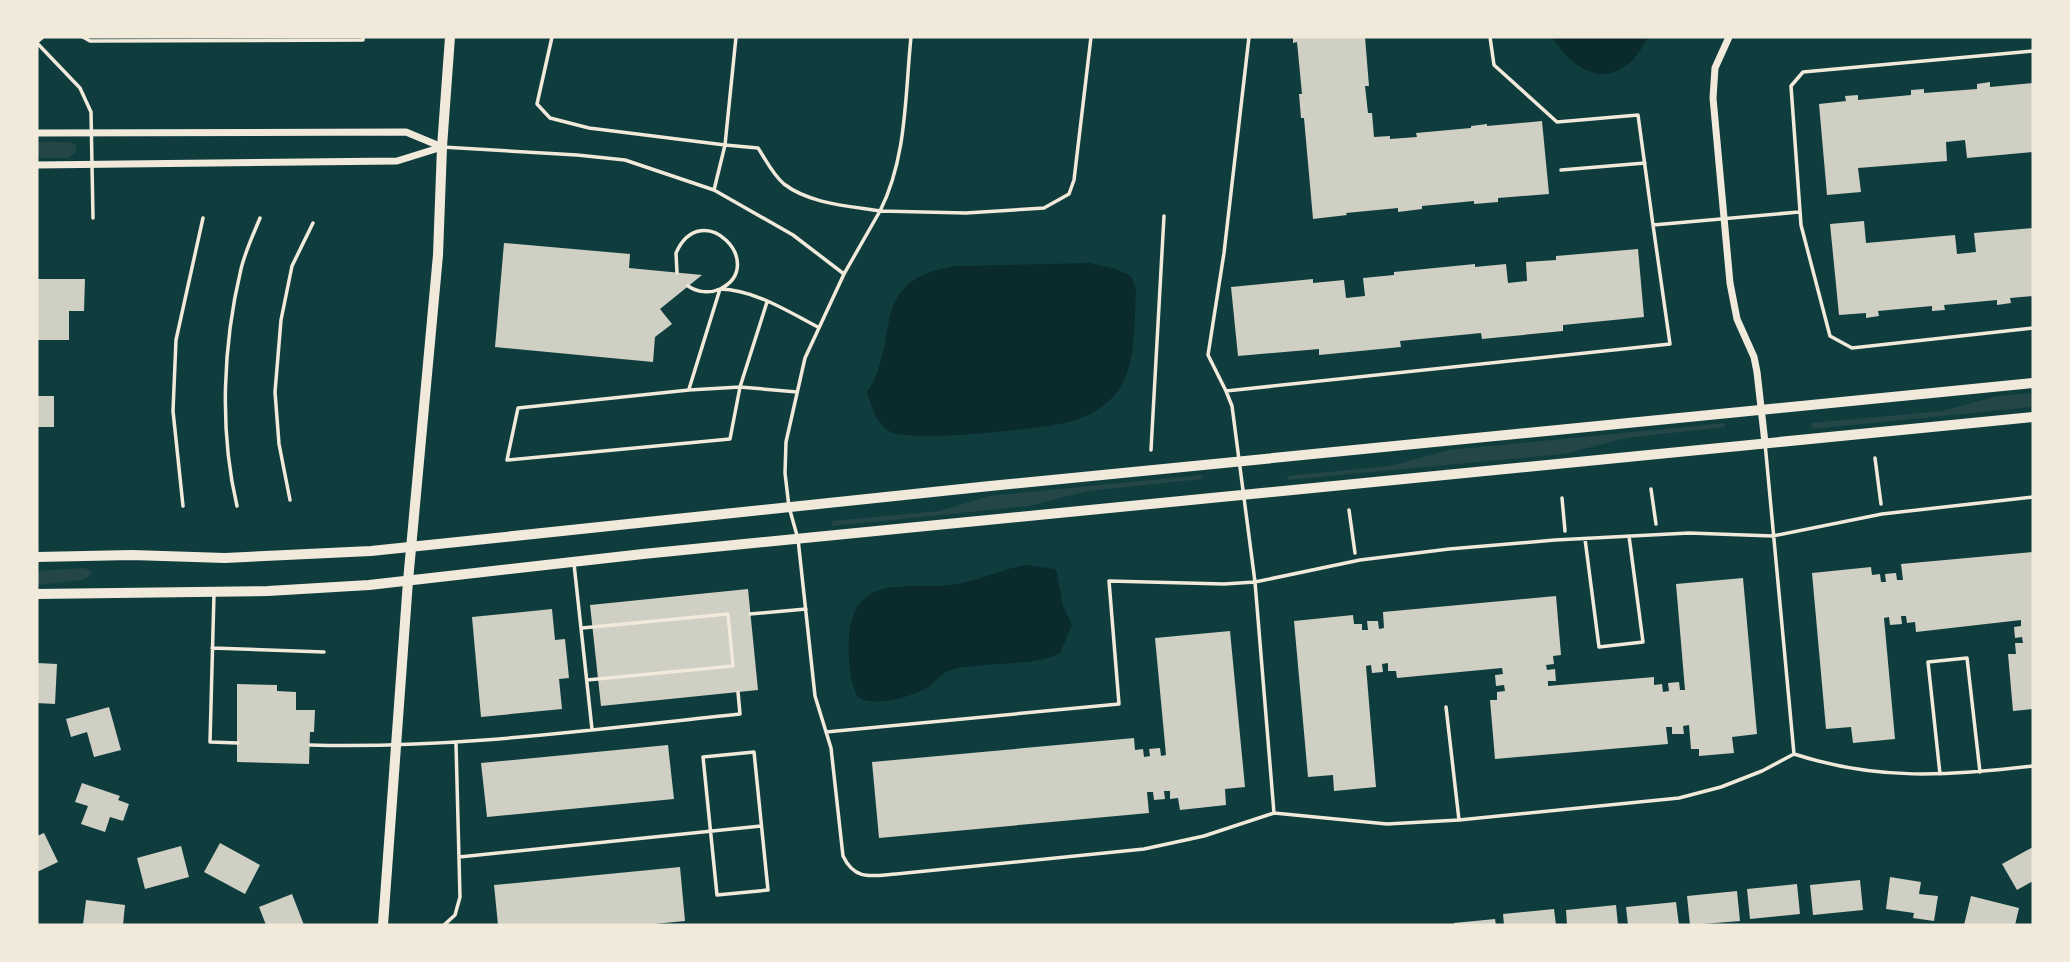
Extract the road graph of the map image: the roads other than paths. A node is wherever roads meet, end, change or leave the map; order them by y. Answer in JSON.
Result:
{"nodes":[{"id":1,"x":43,"y":37,"type":"edge"},
{"id":2,"x":83,"y":37,"type":"edge"},
{"id":3,"x":363,"y":37,"type":"edge"},
{"id":4,"x":450,"y":37,"type":"edge"},
{"id":5,"x":552,"y":37,"type":"edge"},
{"id":6,"x":736,"y":37,"type":"edge"},
{"id":7,"x":911,"y":37,"type":"edge"},
{"id":8,"x":1091,"y":37,"type":"edge"},
{"id":9,"x":1248,"y":37,"type":"edge"},
{"id":10,"x":1490,"y":37,"type":"edge"},
{"id":11,"x":1729,"y":37,"type":"edge"},
{"id":12,"x":37,"y":42,"type":"edge"},
{"id":13,"x":2033,"y":51,"type":"edge"},
{"id":14,"x":37,"y":133,"type":"edge"},
{"id":15,"x":92,"y":133,"type":"junction"},
{"id":16,"x":725,"y":145,"type":"junction"},
{"id":17,"x":442,"y":147,"type":"junction"},
{"id":18,"x":1645,"y":163,"type":"junction"},
{"id":19,"x":37,"y":165,"type":"edge"},
{"id":20,"x":92,"y":165,"type":"junction"},
{"id":21,"x":1561,"y":170,"type":"dead end"},
{"id":22,"x":714,"y":190,"type":"junction"},
{"id":23,"x":880,"y":211,"type":"junction"},
{"id":24,"x":1799,"y":212,"type":"junction"},
{"id":25,"x":93,"y":218,"type":"dead end"},
{"id":26,"x":203,"y":218,"type":"dead end"},
{"id":27,"x":260,"y":218,"type":"dead end"},
{"id":28,"x":1724,"y":218,"type":"junction"},
{"id":29,"x":313,"y":223,"type":"dead end"},
{"id":30,"x":1653,"y":225,"type":"junction"},
{"id":31,"x":677,"y":273,"type":"dead end"},
{"id":32,"x":844,"y":274,"type":"junction"},
{"id":33,"x":688,"y":286,"type":"dead end"},
{"id":34,"x":720,"y":289,"type":"junction"},
{"id":35,"x":767,"y":302,"type":"junction"},
{"id":36,"x":818,"y":327,"type":"junction"},
{"id":37,"x":2033,"y":328,"type":"edge"},
{"id":38,"x":2033,"y":383,"type":"edge"},
{"id":39,"x":740,"y":387,"type":"junction"},
{"id":40,"x":689,"y":390,"type":"junction"},
{"id":41,"x":1226,"y":391,"type":"junction"},
{"id":42,"x":797,"y":392,"type":"junction"},
{"id":43,"x":1761,"y":410,"type":"junction"},
{"id":44,"x":2033,"y":417,"type":"edge"},
{"id":45,"x":1765,"y":443,"type":"junction"},
{"id":46,"x":1239,"y":461,"type":"junction"},
{"id":47,"x":1245,"y":495,"type":"junction"},
{"id":48,"x":2033,"y":497,"type":"edge"},
{"id":49,"x":290,"y":500,"type":"dead end"},
{"id":50,"x":183,"y":506,"type":"dead end"},
{"id":51,"x":237,"y":506,"type":"dead end"},
{"id":52,"x":789,"y":507,"type":"junction"},
{"id":53,"x":1629,"y":536,"type":"junction"},
{"id":54,"x":1773,"y":536,"type":"junction"},
{"id":55,"x":1585,"y":538,"type":"junction"},
{"id":56,"x":798,"y":539,"type":"junction"},
{"id":57,"x":412,"y":545,"type":"junction"},
{"id":58,"x":37,"y":557,"type":"edge"},
{"id":59,"x":574,"y":561,"type":"junction"},
{"id":60,"x":408,"y":581,"type":"junction"},
{"id":61,"x":1255,"y":582,"type":"junction"},
{"id":62,"x":214,"y":592,"type":"junction"},
{"id":63,"x":37,"y":594,"type":"edge"},
{"id":64,"x":806,"y":609,"type":"junction"},
{"id":65,"x":750,"y":614,"type":"dead end"},
{"id":66,"x":582,"y":628,"type":"junction"},
{"id":67,"x":212,"y":648,"type":"junction"},
{"id":68,"x":324,"y":652,"type":"dead end"},
{"id":69,"x":587,"y":680,"type":"junction"},
{"id":70,"x":738,"y":692,"type":"dead end"},
{"id":71,"x":1446,"y":706,"type":"dead end"},
{"id":72,"x":592,"y":729,"type":"junction"},
{"id":73,"x":825,"y":732,"type":"junction"},
{"id":74,"x":238,"y":743,"type":"dead end"},
{"id":75,"x":456,"y":743,"type":"junction"},
{"id":76,"x":310,"y":746,"type":"dead end"},
{"id":77,"x":395,"y":747,"type":"junction"},
{"id":78,"x":1794,"y":754,"type":"junction"},
{"id":79,"x":2033,"y":766,"type":"edge"},
{"id":80,"x":1980,"y":772,"type":"junction"},
{"id":81,"x":1940,"y":774,"type":"junction"},
{"id":82,"x":1274,"y":813,"type":"junction"},
{"id":83,"x":1459,"y":820,"type":"junction"},
{"id":84,"x":761,"y":826,"type":"junction"},
{"id":85,"x":710,"y":831,"type":"junction"},
{"id":86,"x":459,"y":857,"type":"junction"},
{"id":87,"x":383,"y":925,"type":"edge"},
{"id":88,"x":444,"y":925,"type":"edge"}],
"edges":[{"from":1,"to":12,"type":"lane"},
{"from":2,"to":3,"type":"lane"},
{"from":4,"to":17,"type":"main road"},
{"from":5,"to":16,"type":"lane"},
{"from":6,"to":16,"type":"lane"},
{"from":7,"to":23,"type":"lane"},
{"from":8,"to":23,"type":"lane"},
{"from":9,"to":41,"type":"lane"},
{"from":10,"to":18,"type":"lane"},
{"from":11,"to":28,"type":"street"},
{"from":12,"to":15,"type":"lane"},
{"from":13,"to":24,"type":"lane"},
{"from":14,"to":15,"type":"street"},
{"from":15,"to":17,"type":"street"},
{"from":15,"to":20,"type":"lane"},
{"from":16,"to":22,"type":"lane"},
{"from":16,"to":23,"type":"lane"},
{"from":17,"to":20,"type":"street"},
{"from":17,"to":22,"type":"lane"},
{"from":17,"to":57,"type":"main road"},
{"from":18,"to":21,"type":"lane"},
{"from":18,"to":30,"type":"lane"},
{"from":19,"to":20,"type":"street"},
{"from":20,"to":25,"type":"lane"},
{"from":22,"to":32,"type":"lane"},
{"from":23,"to":32,"type":"lane"},
{"from":24,"to":28,"type":"lane"},
{"from":24,"to":37,"type":"lane"},
{"from":26,"to":50,"type":"lane"},
{"from":27,"to":51,"type":"lane"},
{"from":28,"to":30,"type":"lane"},
{"from":28,"to":43,"type":"street"},
{"from":29,"to":49,"type":"lane"},
{"from":30,"to":41,"type":"lane"},
{"from":31,"to":34,"type":"lane"},
{"from":32,"to":36,"type":"lane"},
{"from":33,"to":34,"type":"lane"},
{"from":34,"to":35,"type":"lane"},
{"from":34,"to":40,"type":"lane"},
{"from":35,"to":36,"type":"lane"},
{"from":35,"to":39,"type":"lane"},
{"from":36,"to":42,"type":"lane"},
{"from":38,"to":43,"type":"street"},
{"from":39,"to":40,"type":"lane"},
{"from":39,"to":40,"type":"lane"},
{"from":39,"to":42,"type":"lane"},
{"from":41,"to":46,"type":"lane"},
{"from":42,"to":52,"type":"lane"},
{"from":43,"to":45,"type":"street"},
{"from":43,"to":46,"type":"street"},
{"from":44,"to":45,"type":"street"},
{"from":45,"to":47,"type":"street"},
{"from":45,"to":54,"type":"lane"},
{"from":46,"to":47,"type":"lane"},
{"from":46,"to":52,"type":"street"},
{"from":47,"to":56,"type":"street"},
{"from":47,"to":61,"type":"lane"},
{"from":48,"to":54,"type":"lane"},
{"from":52,"to":56,"type":"lane"},
{"from":52,"to":57,"type":"street"},
{"from":53,"to":54,"type":"lane"},
{"from":53,"to":55,"type":"lane"},
{"from":53,"to":55,"type":"lane"},
{"from":54,"to":78,"type":"lane"},
{"from":55,"to":61,"type":"lane"},
{"from":56,"to":59,"type":"street"},
{"from":56,"to":64,"type":"lane"},
{"from":57,"to":58,"type":"street"},
{"from":57,"to":60,"type":"main road"},
{"from":59,"to":60,"type":"street"},
{"from":59,"to":66,"type":"lane"},
{"from":60,"to":62,"type":"street"},
{"from":60,"to":77,"type":"main road"},
{"from":61,"to":73,"type":"lane"},
{"from":61,"to":82,"type":"lane"},
{"from":62,"to":63,"type":"street"},
{"from":62,"to":67,"type":"lane"},
{"from":64,"to":65,"type":"lane"},
{"from":64,"to":73,"type":"lane"},
{"from":66,"to":69,"type":"lane"},
{"from":66,"to":69,"type":"lane"},
{"from":67,"to":68,"type":"lane"},
{"from":67,"to":74,"type":"lane"},
{"from":69,"to":72,"type":"lane"},
{"from":70,"to":72,"type":"lane"},
{"from":71,"to":83,"type":"lane"},
{"from":72,"to":75,"type":"lane"},
{"from":73,"to":82,"type":"lane"},
{"from":75,"to":77,"type":"lane"},
{"from":75,"to":86,"type":"lane"},
{"from":76,"to":77,"type":"lane"},
{"from":77,"to":87,"type":"main road"},
{"from":78,"to":81,"type":"lane"},
{"from":78,"to":83,"type":"lane"},
{"from":79,"to":80,"type":"lane"},
{"from":80,"to":81,"type":"lane"},
{"from":80,"to":81,"type":"lane"},
{"from":82,"to":83,"type":"lane"},
{"from":84,"to":85,"type":"lane"},
{"from":84,"to":85,"type":"lane"},
{"from":84,"to":85,"type":"lane"},
{"from":85,"to":86,"type":"lane"},
{"from":86,"to":88,"type":"lane"}]}
